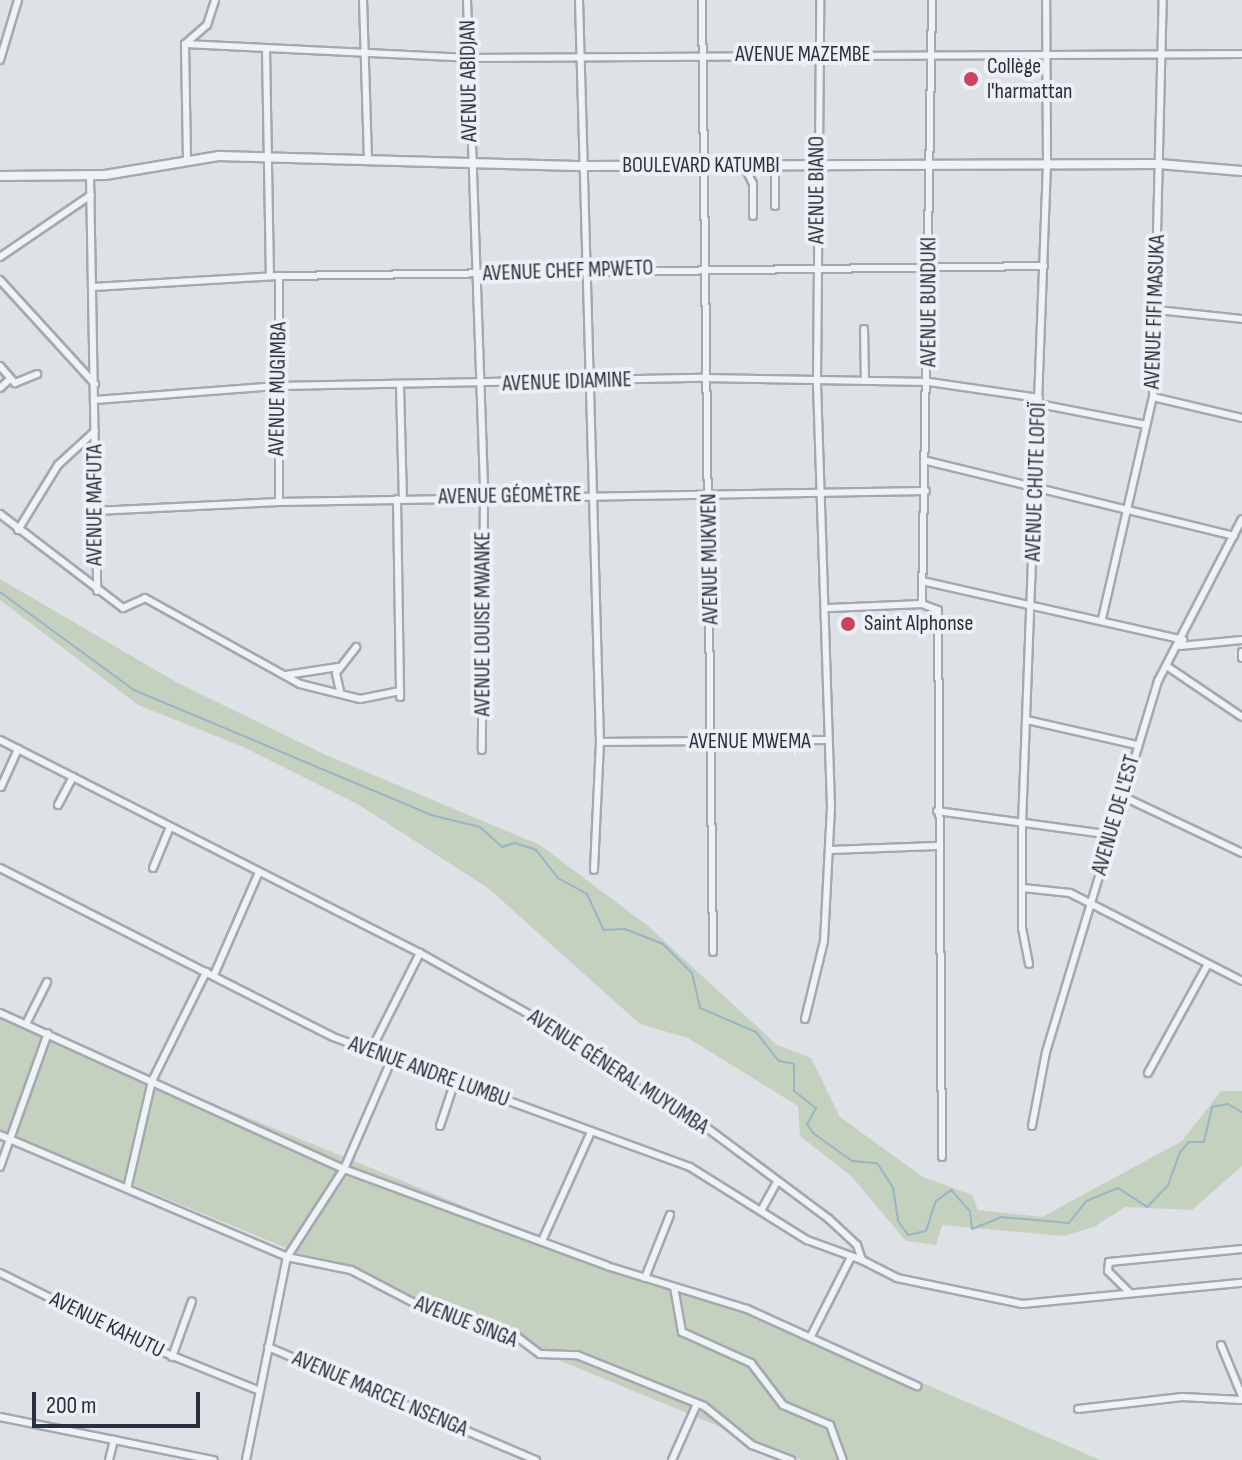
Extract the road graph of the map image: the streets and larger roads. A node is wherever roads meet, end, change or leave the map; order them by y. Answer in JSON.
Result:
{"nodes":[{"id":1,"x":18,"y":0,"type":"edge"},
{"id":2,"x":215,"y":0,"type":"edge"},
{"id":3,"x":363,"y":0,"type":"edge"},
{"id":4,"x":467,"y":0,"type":"edge"},
{"id":5,"x":579,"y":0,"type":"edge"},
{"id":6,"x":702,"y":0,"type":"edge"},
{"id":7,"x":820,"y":0,"type":"edge"},
{"id":8,"x":932,"y":0,"type":"edge"},
{"id":9,"x":1046,"y":0,"type":"edge"},
{"id":10,"x":1163,"y":0,"type":"edge"},
{"id":11,"x":185,"y":44,"type":"junction"},
{"id":12,"x":266,"y":50,"type":"junction"},
{"id":13,"x":1163,"y":52,"type":"junction"},
{"id":14,"x":819,"y":54,"type":"junction"},
{"id":15,"x":1046,"y":54,"type":"junction"},
{"id":16,"x":1242,"y":54,"type":"edge"},
{"id":17,"x":701,"y":55,"type":"junction"},
{"id":18,"x":932,"y":55,"type":"junction"},
{"id":19,"x":363,"y":57,"type":"junction"},
{"id":20,"x":581,"y":57,"type":"junction"},
{"id":21,"x":469,"y":58,"type":"junction"},
{"id":22,"x":0,"y":60,"type":"edge"},
{"id":23,"x":265,"y":156,"type":"junction"},
{"id":24,"x":187,"y":158,"type":"junction"},
{"id":25,"x":368,"y":159,"type":"junction"},
{"id":26,"x":470,"y":162,"type":"junction"},
{"id":27,"x":1047,"y":164,"type":"junction"},
{"id":28,"x":1159,"y":164,"type":"junction"},
{"id":29,"x":585,"y":166,"type":"junction"},
{"id":30,"x":704,"y":166,"type":"junction"},
{"id":31,"x":744,"y":166,"type":"junction"},
{"id":32,"x":775,"y":166,"type":"junction"},
{"id":33,"x":816,"y":166,"type":"junction"},
{"id":34,"x":930,"y":166,"type":"junction"},
{"id":35,"x":1242,"y":171,"type":"edge"},
{"id":36,"x":0,"y":176,"type":"edge"},
{"id":37,"x":90,"y":176,"type":"junction"},
{"id":38,"x":91,"y":195,"type":"junction"},
{"id":39,"x":775,"y":206,"type":"dead end"},
{"id":40,"x":753,"y":216,"type":"dead end"},
{"id":41,"x":0,"y":257,"type":"edge"},
{"id":42,"x":817,"y":266,"type":"junction"},
{"id":43,"x":930,"y":266,"type":"junction"},
{"id":44,"x":1044,"y":266,"type":"junction"},
{"id":45,"x":703,"y":268,"type":"junction"},
{"id":46,"x":589,"y":271,"type":"junction"},
{"id":47,"x":477,"y":274,"type":"junction"},
{"id":48,"x":270,"y":276,"type":"junction"},
{"id":49,"x":279,"y":276,"type":"junction"},
{"id":50,"x":0,"y":280,"type":"edge"},
{"id":51,"x":92,"y":287,"type":"junction"},
{"id":52,"x":1157,"y":310,"type":"junction"},
{"id":53,"x":1242,"y":319,"type":"edge"},
{"id":54,"x":864,"y":329,"type":"dead end"},
{"id":55,"x":0,"y":366,"type":"edge"},
{"id":56,"x":37,"y":374,"type":"dead end"},
{"id":57,"x":703,"y":378,"type":"junction"},
{"id":58,"x":10,"y":379,"type":"junction"},
{"id":59,"x":817,"y":380,"type":"junction"},
{"id":60,"x":865,"y":381,"type":"junction"},
{"id":61,"x":592,"y":382,"type":"junction"},
{"id":62,"x":929,"y":382,"type":"junction"},
{"id":63,"x":95,"y":384,"type":"junction"},
{"id":64,"x":278,"y":386,"type":"junction"},
{"id":65,"x":480,"y":386,"type":"junction"},
{"id":66,"x":400,"y":387,"type":"junction"},
{"id":67,"x":0,"y":388,"type":"edge"},
{"id":68,"x":1153,"y":397,"type":"junction"},
{"id":69,"x":95,"y":400,"type":"junction"},
{"id":70,"x":1039,"y":401,"type":"junction"},
{"id":71,"x":1242,"y":418,"type":"edge"},
{"id":72,"x":1146,"y":425,"type":"junction"},
{"id":73,"x":95,"y":431,"type":"junction"},
{"id":74,"x":927,"y":461,"type":"junction"},
{"id":75,"x":1037,"y":486,"type":"junction"},
{"id":76,"x":709,"y":491,"type":"junction"},
{"id":77,"x":822,"y":491,"type":"junction"},
{"id":78,"x":926,"y":491,"type":"junction"},
{"id":79,"x":595,"y":494,"type":"junction"},
{"id":80,"x":484,"y":497,"type":"junction"},
{"id":81,"x":400,"y":499,"type":"junction"},
{"id":82,"x":279,"y":502,"type":"junction"},
{"id":83,"x":1127,"y":507,"type":"junction"},
{"id":84,"x":95,"y":511,"type":"junction"},
{"id":85,"x":0,"y":514,"type":"edge"},
{"id":86,"x":1242,"y":519,"type":"edge"},
{"id":87,"x":18,"y":530,"type":"junction"},
{"id":88,"x":1234,"y":536,"type":"junction"},
{"id":89,"x":922,"y":581,"type":"junction"},
{"id":90,"x":97,"y":591,"type":"junction"},
{"id":91,"x":922,"y":604,"type":"junction"},
{"id":92,"x":1030,"y":604,"type":"junction"},
{"id":93,"x":829,"y":608,"type":"junction"},
{"id":94,"x":1102,"y":619,"type":"junction"},
{"id":95,"x":1242,"y":640,"type":"edge"},
{"id":96,"x":1181,"y":643,"type":"junction"},
{"id":97,"x":356,"y":647,"type":"dead end"},
{"id":98,"x":1242,"y":652,"type":"edge"},
{"id":99,"x":1242,"y":658,"type":"edge"},
{"id":100,"x":338,"y":667,"type":"junction"},
{"id":101,"x":1168,"y":667,"type":"junction"},
{"id":102,"x":286,"y":675,"type":"junction"},
{"id":103,"x":342,"y":693,"type":"junction"},
{"id":104,"x":1242,"y":717,"type":"edge"},
{"id":105,"x":1027,"y":720,"type":"junction"},
{"id":106,"x":0,"y":740,"type":"edge"},
{"id":107,"x":825,"y":740,"type":"junction"},
{"id":108,"x":600,"y":742,"type":"junction"},
{"id":109,"x":713,"y":743,"type":"junction"},
{"id":110,"x":1137,"y":745,"type":"junction"},
{"id":111,"x":18,"y":749,"type":"junction"},
{"id":112,"x":482,"y":750,"type":"dead end"},
{"id":113,"x":73,"y":777,"type":"junction"},
{"id":114,"x":1,"y":787,"type":"edge"},
{"id":115,"x":1122,"y":796,"type":"junction"},
{"id":116,"x":58,"y":805,"type":"dead end"},
{"id":117,"x":937,"y":811,"type":"junction"},
{"id":118,"x":1022,"y":824,"type":"junction"},
{"id":119,"x":170,"y":827,"type":"junction"},
{"id":120,"x":1112,"y":835,"type":"junction"},
{"id":121,"x":936,"y":846,"type":"junction"},
{"id":122,"x":830,"y":850,"type":"junction"},
{"id":123,"x":1242,"y":853,"type":"edge"},
{"id":124,"x":0,"y":868,"type":"edge"},
{"id":125,"x":153,"y":868,"type":"dead end"},
{"id":126,"x":594,"y":870,"type":"dead end"},
{"id":127,"x":259,"y":872,"type":"junction"},
{"id":128,"x":1023,"y":888,"type":"junction"},
{"id":129,"x":1090,"y":904,"type":"junction"},
{"id":130,"x":713,"y":952,"type":"dead end"},
{"id":131,"x":420,"y":953,"type":"junction"},
{"id":132,"x":1029,"y":964,"type":"dead end"},
{"id":133,"x":1208,"y":964,"type":"junction"},
{"id":134,"x":206,"y":972,"type":"junction"},
{"id":135,"x":214,"y":975,"type":"junction"},
{"id":136,"x":1242,"y":981,"type":"edge"},
{"id":137,"x":47,"y":982,"type":"dead end"},
{"id":138,"x":0,"y":1013,"type":"edge"},
{"id":139,"x":805,"y":1019,"type":"dead end"},
{"id":140,"x":26,"y":1024,"type":"junction"},
{"id":141,"x":48,"y":1033,"type":"junction"},
{"id":142,"x":370,"y":1052,"type":"junction"},
{"id":143,"x":391,"y":1061,"type":"junction"},
{"id":144,"x":1148,"y":1073,"type":"dead end"},
{"id":145,"x":152,"y":1081,"type":"junction"},
{"id":146,"x":455,"y":1081,"type":"junction"},
{"id":147,"x":440,"y":1126,"type":"dead end"},
{"id":148,"x":1032,"y":1126,"type":"dead end"},
{"id":149,"x":590,"y":1134,"type":"junction"},
{"id":150,"x":0,"y":1135,"type":"edge"},
{"id":151,"x":11,"y":1139,"type":"junction"},
{"id":152,"x":942,"y":1157,"type":"dead end"},
{"id":153,"x":0,"y":1167,"type":"edge"},
{"id":154,"x":344,"y":1169,"type":"junction"},
{"id":155,"x":776,"y":1184,"type":"junction"},
{"id":156,"x":127,"y":1189,"type":"junction"},
{"id":157,"x":762,"y":1209,"type":"junction"},
{"id":158,"x":670,"y":1215,"type":"dead end"},
{"id":159,"x":542,"y":1241,"type":"junction"},
{"id":160,"x":1242,"y":1249,"type":"edge"},
{"id":161,"x":287,"y":1257,"type":"junction"},
{"id":162,"x":850,"y":1259,"type":"junction"},
{"id":163,"x":862,"y":1260,"type":"junction"},
{"id":164,"x":0,"y":1273,"type":"edge"},
{"id":165,"x":645,"y":1278,"type":"junction"},
{"id":166,"x":1242,"y":1283,"type":"edge"},
{"id":167,"x":674,"y":1287,"type":"junction"},
{"id":168,"x":1130,"y":1293,"type":"junction"},
{"id":169,"x":192,"y":1301,"type":"dead end"},
{"id":170,"x":811,"y":1336,"type":"junction"},
{"id":171,"x":1221,"y":1345,"type":"dead end"},
{"id":172,"x":268,"y":1347,"type":"junction"},
{"id":173,"x":172,"y":1357,"type":"junction"},
{"id":174,"x":917,"y":1386,"type":"dead end"},
{"id":175,"x":260,"y":1391,"type":"junction"},
{"id":176,"x":1242,"y":1398,"type":"edge"},
{"id":177,"x":696,"y":1406,"type":"junction"},
{"id":178,"x":1078,"y":1409,"type":"dead end"},
{"id":179,"x":0,"y":1417,"type":"edge"},
{"id":180,"x":114,"y":1440,"type":"junction"},
{"id":181,"x":177,"y":1456,"type":"edge"},
{"id":182,"x":772,"y":1458,"type":"edge"},
{"id":183,"x":109,"y":1460,"type":"edge"},
{"id":184,"x":214,"y":1460,"type":"edge"},
{"id":185,"x":246,"y":1460,"type":"edge"},
{"id":186,"x":536,"y":1460,"type":"edge"},
{"id":187,"x":672,"y":1460,"type":"edge"},
{"id":188,"x":791,"y":1460,"type":"edge"},
{"id":189,"x":843,"y":1460,"type":"edge"}],
"edges":[{"from":1,"to":22,"type":"street"},
{"from":2,"to":11,"type":"street"},
{"from":3,"to":19,"type":"street"},
{"from":4,"to":21,"type":"street","name":"AVENUE ABIDJAN"},
{"from":5,"to":20,"type":"street"},
{"from":6,"to":17,"type":"street","name":"AVENUE MUKWEN"},
{"from":7,"to":14,"type":"street","name":"AVENUE BIANO"},
{"from":8,"to":18,"type":"street","name":"AVENUE BUNDUKI"},
{"from":9,"to":15,"type":"street","name":"AVENUE CHUTE LOFOÏ"},
{"from":10,"to":13,"type":"street","name":"AVENUE FIFI MASUKA"},
{"from":11,"to":12,"type":"street","name":"AVENUE MAZEMBE"},
{"from":11,"to":24,"type":"street"},
{"from":12,"to":19,"type":"street","name":"AVENUE MAZEMBE"},
{"from":12,"to":23,"type":"street"},
{"from":13,"to":15,"type":"street","name":"AVENUE MAZEMBE"},
{"from":13,"to":16,"type":"street","name":"AVENUE MAZEMBE"},
{"from":13,"to":28,"type":"street","name":"AVENUE FIFI MASUKA"},
{"from":14,"to":17,"type":"street","name":"AVENUE MAZEMBE"},
{"from":14,"to":18,"type":"street","name":"AVENUE MAZEMBE"},
{"from":14,"to":33,"type":"street","name":"AVENUE BIANO"},
{"from":15,"to":18,"type":"street","name":"AVENUE MAZEMBE"},
{"from":15,"to":27,"type":"street","name":"AVENUE CHUTE LOFOÏ"},
{"from":17,"to":20,"type":"street","name":"AVENUE MAZEMBE"},
{"from":17,"to":30,"type":"street","name":"AVENUE MUKWEN"},
{"from":18,"to":34,"type":"street","name":"AVENUE BUNDUKI"},
{"from":19,"to":21,"type":"street","name":"AVENUE MAZEMBE"},
{"from":19,"to":25,"type":"street"},
{"from":20,"to":21,"type":"street","name":"AVENUE MAZEMBE"},
{"from":20,"to":29,"type":"street"},
{"from":21,"to":26,"type":"street","name":"AVENUE ABIDJAN"},
{"from":23,"to":24,"type":"street","name":"BOULEVARD KATUMBI"},
{"from":23,"to":25,"type":"street","name":"BOULEVARD KATUMBI"},
{"from":23,"to":48,"type":"street"},
{"from":24,"to":37,"type":"street","name":"BOULEVARD KATUMBI"},
{"from":25,"to":26,"type":"street","name":"BOULEVARD KATUMBI"},
{"from":26,"to":29,"type":"street","name":"BOULEVARD KATUMBI"},
{"from":26,"to":47,"type":"street","name":"AVENUE LOUISE MWANKE"},
{"from":27,"to":28,"type":"street","name":"BOULEVARD KATUMBI"},
{"from":27,"to":34,"type":"street","name":"BOULEVARD KATUMBI"},
{"from":27,"to":44,"type":"street","name":"AVENUE CHUTE LOFOÏ"},
{"from":28,"to":35,"type":"street","name":"BOULEVARD KATUMBI"},
{"from":28,"to":52,"type":"street","name":"AVENUE FIFI MASUKA"},
{"from":29,"to":30,"type":"street","name":"BOULEVARD KATUMBI"},
{"from":29,"to":46,"type":"street"},
{"from":30,"to":31,"type":"street","name":"BOULEVARD KATUMBI"},
{"from":30,"to":45,"type":"street","name":"AVENUE MUKWEN"},
{"from":31,"to":32,"type":"street","name":"BOULEVARD KATUMBI"},
{"from":31,"to":40,"type":"street"},
{"from":32,"to":33,"type":"street","name":"BOULEVARD KATUMBI"},
{"from":32,"to":39,"type":"street"},
{"from":33,"to":34,"type":"street","name":"BOULEVARD KATUMBI"},
{"from":33,"to":42,"type":"street","name":"AVENUE BIANO"},
{"from":34,"to":43,"type":"street","name":"AVENUE BUNDUKI"},
{"from":36,"to":37,"type":"street","name":"BOULEVARD KATUMBI"},
{"from":37,"to":38,"type":"street","name":"AVENUE MAFUTA"},
{"from":38,"to":41,"type":"street"},
{"from":38,"to":51,"type":"street","name":"AVENUE MAFUTA"},
{"from":42,"to":43,"type":"street","name":"AVENUE CHEF MPWETO"},
{"from":42,"to":45,"type":"street","name":"AVENUE CHEF MPWETO"},
{"from":42,"to":59,"type":"street","name":"AVENUE BIANO"},
{"from":43,"to":44,"type":"street","name":"AVENUE CHEF MPWETO"},
{"from":43,"to":62,"type":"street","name":"AVENUE BUNDUKI"},
{"from":44,"to":70,"type":"street","name":"AVENUE CHUTE LOFOÏ"},
{"from":45,"to":46,"type":"street","name":"AVENUE CHEF MPWETO"},
{"from":45,"to":57,"type":"street","name":"AVENUE MUKWEN"},
{"from":46,"to":47,"type":"street","name":"AVENUE CHEF MPWETO"},
{"from":46,"to":61,"type":"street"},
{"from":47,"to":49,"type":"street","name":"AVENUE CHEF MPWETO"},
{"from":47,"to":65,"type":"street","name":"AVENUE LOUISE MWANKE"},
{"from":48,"to":49,"type":"street","name":"AVENUE CHEF MPWETO"},
{"from":48,"to":51,"type":"street","name":"AVENUE CHEF MPWETO"},
{"from":49,"to":64,"type":"street","name":"AVENUE MUGIMBA"},
{"from":50,"to":63,"type":"street"},
{"from":51,"to":63,"type":"street","name":"AVENUE MAFUTA"},
{"from":52,"to":53,"type":"street"},
{"from":52,"to":68,"type":"street","name":"AVENUE FIFI MASUKA"},
{"from":54,"to":60,"type":"street"},
{"from":55,"to":58,"type":"street"},
{"from":56,"to":58,"type":"street"},
{"from":57,"to":59,"type":"street","name":"AVENUE IDIAMINE"},
{"from":57,"to":61,"type":"street","name":"AVENUE IDIAMINE"},
{"from":57,"to":76,"type":"street","name":"AVENUE MUKWEN"},
{"from":58,"to":67,"type":"street"},
{"from":59,"to":60,"type":"street","name":"AVENUE IDIAMINE"},
{"from":59,"to":77,"type":"street","name":"AVENUE BIANO"},
{"from":60,"to":62,"type":"street","name":"AVENUE IDIAMINE"},
{"from":61,"to":65,"type":"street","name":"AVENUE IDIAMINE"},
{"from":61,"to":79,"type":"street"},
{"from":62,"to":70,"type":"street","name":"AVENUE IDIAMINE"},
{"from":62,"to":74,"type":"street","name":"AVENUE BUNDUKI"},
{"from":63,"to":69,"type":"street","name":"AVENUE MAFUTA"},
{"from":64,"to":66,"type":"street","name":"AVENUE IDIAMINE"},
{"from":64,"to":69,"type":"street","name":"AVENUE IDIAMINE"},
{"from":64,"to":82,"type":"street","name":"AVENUE MUGIMBA"},
{"from":65,"to":66,"type":"street","name":"AVENUE IDIAMINE"},
{"from":65,"to":80,"type":"street","name":"AVENUE LOUISE MWANKE"},
{"from":66,"to":81,"type":"street"},
{"from":68,"to":71,"type":"street"},
{"from":68,"to":72,"type":"street","name":"AVENUE FIFI MASUKA"},
{"from":69,"to":73,"type":"street","name":"AVENUE MAFUTA"},
{"from":70,"to":72,"type":"street","name":"AVENUE IDIAMINE"},
{"from":70,"to":75,"type":"street","name":"AVENUE CHUTE LOFOÏ"},
{"from":72,"to":83,"type":"street","name":"AVENUE FIFI MASUKA"},
{"from":73,"to":84,"type":"street","name":"AVENUE MAFUTA"},
{"from":73,"to":87,"type":"street"},
{"from":74,"to":75,"type":"street"},
{"from":74,"to":78,"type":"street","name":"AVENUE BUNDUKI"},
{"from":75,"to":83,"type":"street"},
{"from":75,"to":92,"type":"street","name":"AVENUE CHUTE LOFOÏ"},
{"from":76,"to":77,"type":"street","name":"AVENUE GÉOMÈTRE"},
{"from":76,"to":79,"type":"street","name":"AVENUE GÉOMÈTRE"},
{"from":76,"to":109,"type":"street","name":"AVENUE MUKWEN"},
{"from":77,"to":78,"type":"street","name":"AVENUE GÉOMÈTRE"},
{"from":77,"to":93,"type":"street","name":"AVENUE MWEMA"},
{"from":78,"to":89,"type":"street","name":"AVENUE BUNDUKI"},
{"from":79,"to":80,"type":"street","name":"AVENUE GÉOMÈTRE"},
{"from":79,"to":108,"type":"street"},
{"from":80,"to":81,"type":"street","name":"AVENUE GÉOMÈTRE"},
{"from":80,"to":112,"type":"street","name":"AVENUE LOUISE MWANKE"},
{"from":81,"to":82,"type":"street","name":"AVENUE GÉOMÈTRE"},
{"from":81,"to":103,"type":"street","name":"AVENUE MAFUTA"},
{"from":82,"to":84,"type":"street","name":"AVENUE GÉOMÈTRE"},
{"from":83,"to":88,"type":"street"},
{"from":83,"to":94,"type":"street","name":"AVENUE FIFI MASUKA"},
{"from":84,"to":90,"type":"street","name":"AVENUE MAFUTA"},
{"from":85,"to":87,"type":"street"},
{"from":86,"to":88,"type":"street","name":"AVENUE DE L'EST"},
{"from":87,"to":90,"type":"street"},
{"from":88,"to":96,"type":"street","name":"AVENUE DE L'EST"},
{"from":89,"to":91,"type":"street","name":"AVENUE BUNDUKI"},
{"from":89,"to":92,"type":"street"},
{"from":90,"to":102,"type":"street","name":"AVENUE MAFUTA"},
{"from":91,"to":93,"type":"street"},
{"from":91,"to":117,"type":"street"},
{"from":92,"to":94,"type":"street"},
{"from":92,"to":105,"type":"street","name":"AVENUE CHUTE LOFOÏ"},
{"from":93,"to":107,"type":"street","name":"AVENUE MWEMA"},
{"from":94,"to":96,"type":"street"},
{"from":95,"to":96,"type":"street"},
{"from":96,"to":101,"type":"street","name":"AVENUE DE L'EST"},
{"from":97,"to":100,"type":"street"},
{"from":98,"to":99,"type":"street"},
{"from":100,"to":102,"type":"street"},
{"from":100,"to":103,"type":"street"},
{"from":101,"to":104,"type":"street"},
{"from":101,"to":110,"type":"street","name":"AVENUE DE L'EST"},
{"from":102,"to":103,"type":"street","name":"AVENUE MAFUTA"},
{"from":105,"to":110,"type":"street"},
{"from":105,"to":118,"type":"street","name":"AVENUE CHUTE LOFOÏ"},
{"from":106,"to":111,"type":"street","name":"AVENUE GÉNERAL MUYUMBA"},
{"from":107,"to":109,"type":"street","name":"AVENUE MWEMA"},
{"from":107,"to":122,"type":"street"},
{"from":108,"to":109,"type":"street","name":"AVENUE MWEMA"},
{"from":108,"to":126,"type":"street"},
{"from":109,"to":130,"type":"street","name":"AVENUE MUKWEN"},
{"from":110,"to":115,"type":"street","name":"AVENUE DE L'EST"},
{"from":111,"to":113,"type":"street","name":"AVENUE GÉNERAL MUYUMBA"},
{"from":111,"to":114,"type":"street"},
{"from":113,"to":116,"type":"street"},
{"from":113,"to":119,"type":"street","name":"AVENUE GÉNERAL MUYUMBA"},
{"from":115,"to":120,"type":"street","name":"AVENUE DE L'EST"},
{"from":115,"to":123,"type":"street"},
{"from":117,"to":118,"type":"street"},
{"from":117,"to":121,"type":"street"},
{"from":118,"to":120,"type":"street"},
{"from":118,"to":128,"type":"street","name":"AVENUE CHUTE LOFOÏ"},
{"from":119,"to":125,"type":"street"},
{"from":119,"to":127,"type":"street","name":"AVENUE GÉNERAL MUYUMBA"},
{"from":120,"to":129,"type":"street","name":"AVENUE DE L'EST"},
{"from":121,"to":122,"type":"street"},
{"from":121,"to":152,"type":"street"},
{"from":122,"to":139,"type":"street"},
{"from":124,"to":134,"type":"street","name":"AVENUE ANDRE LUMBU"},
{"from":127,"to":131,"type":"street","name":"AVENUE GÉNERAL MUYUMBA"},
{"from":127,"to":135,"type":"street"},
{"from":128,"to":129,"type":"street"},
{"from":128,"to":132,"type":"street","name":"AVENUE CHUTE LOFOÏ"},
{"from":129,"to":133,"type":"street"},
{"from":129,"to":148,"type":"street","name":"AVENUE DE L'EST"},
{"from":131,"to":142,"type":"street"},
{"from":131,"to":155,"type":"street","name":"AVENUE GÉNERAL MUYUMBA"},
{"from":133,"to":136,"type":"street"},
{"from":133,"to":144,"type":"street"},
{"from":134,"to":135,"type":"street","name":"AVENUE ANDRE LUMBU"},
{"from":134,"to":145,"type":"street"},
{"from":135,"to":142,"type":"street","name":"AVENUE ANDRE LUMBU"},
{"from":137,"to":140,"type":"street"},
{"from":138,"to":140,"type":"street"},
{"from":140,"to":141,"type":"street"},
{"from":141,"to":145,"type":"street"},
{"from":141,"to":151,"type":"street"},
{"from":142,"to":143,"type":"street","name":"AVENUE ANDRE LUMBU"},
{"from":143,"to":146,"type":"street","name":"AVENUE ANDRE LUMBU"},
{"from":143,"to":154,"type":"street"},
{"from":145,"to":154,"type":"street"},
{"from":145,"to":156,"type":"street"},
{"from":146,"to":147,"type":"street"},
{"from":146,"to":149,"type":"street","name":"AVENUE ANDRE LUMBU"},
{"from":149,"to":157,"type":"street","name":"AVENUE ANDRE LUMBU"},
{"from":149,"to":159,"type":"street"},
{"from":150,"to":151,"type":"street","name":"AVENUE SINGA"},
{"from":151,"to":153,"type":"street"},
{"from":151,"to":156,"type":"street","name":"AVENUE SINGA"},
{"from":154,"to":159,"type":"street"},
{"from":154,"to":161,"type":"street"},
{"from":155,"to":157,"type":"street"},
{"from":155,"to":163,"type":"street","name":"AVENUE GÉNERAL MUYUMBA"},
{"from":156,"to":161,"type":"street","name":"AVENUE SINGA"},
{"from":157,"to":162,"type":"street","name":"AVENUE ANDRE LUMBU"},
{"from":158,"to":165,"type":"street"},
{"from":159,"to":165,"type":"street"},
{"from":160,"to":168,"type":"street"},
{"from":161,"to":172,"type":"street"},
{"from":161,"to":177,"type":"street","name":"AVENUE SINGA"},
{"from":162,"to":163,"type":"street","name":"AVENUE ANDRE LUMBU"},
{"from":162,"to":170,"type":"street"},
{"from":163,"to":168,"type":"street","name":"AVENUE GÉNERAL MUYUMBA"},
{"from":164,"to":173,"type":"street","name":"AVENUE KAHUTU"},
{"from":165,"to":167,"type":"street"},
{"from":166,"to":168,"type":"street","name":"AVENUE GÉNERAL MUYUMBA"},
{"from":167,"to":170,"type":"street"},
{"from":167,"to":189,"type":"street"},
{"from":169,"to":173,"type":"street"},
{"from":170,"to":174,"type":"street"},
{"from":171,"to":176,"type":"street"},
{"from":172,"to":175,"type":"street"},
{"from":172,"to":186,"type":"street","name":"AVENUE MARCEL NSENGA"},
{"from":173,"to":175,"type":"street","name":"AVENUE KAHUTU"},
{"from":175,"to":185,"type":"street"},
{"from":176,"to":178,"type":"street"},
{"from":177,"to":182,"type":"street","name":"AVENUE SINGA"},
{"from":177,"to":187,"type":"street"},
{"from":179,"to":180,"type":"street"},
{"from":180,"to":181,"type":"street"},
{"from":180,"to":183,"type":"street"},
{"from":181,"to":184,"type":"street"},
{"from":182,"to":188,"type":"street","name":"AVENUE SINGA"}]}
